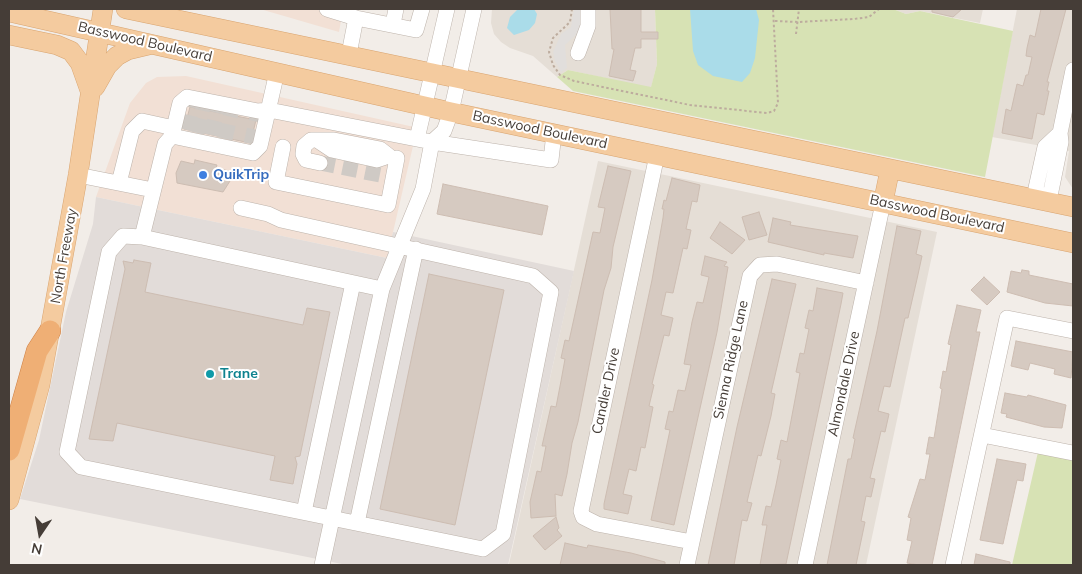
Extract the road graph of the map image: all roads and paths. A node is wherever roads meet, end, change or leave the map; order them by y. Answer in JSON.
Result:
{"nodes":[{"id":1,"x":103,"y":9,"type":"edge"},
{"id":2,"x":126,"y":9,"type":"edge"},
{"id":3,"x":327,"y":9,"type":"edge"},
{"id":4,"x":396,"y":9,"type":"edge"},
{"id":5,"x":422,"y":9,"type":"edge"},
{"id":6,"x":447,"y":9,"type":"edge"},
{"id":7,"x":474,"y":9,"type":"edge"},
{"id":8,"x":572,"y":9,"type":"edge"},
{"id":9,"x":588,"y":9,"type":"edge"},
{"id":10,"x":773,"y":9,"type":"edge"},
{"id":11,"x":799,"y":9,"type":"edge"},
{"id":12,"x":879,"y":9,"type":"edge"},
{"id":13,"x":9,"y":12,"type":"edge"},
{"id":14,"x":356,"y":18,"type":"junction"},
{"id":15,"x":774,"y":21,"type":"junction"},
{"id":16,"x":798,"y":22,"type":"junction"},
{"id":17,"x":392,"y":24,"type":"junction"},
{"id":18,"x":99,"y":32,"type":"junction"},
{"id":19,"x":796,"y":34,"type":"dead end"},
{"id":20,"x":13,"y":36,"type":"edge"},
{"id":21,"x":152,"y":44,"type":"junction"},
{"id":22,"x":578,"y":53,"type":"dead end"},
{"id":23,"x":349,"y":54,"type":"junction"},
{"id":24,"x":1073,"y":70,"type":"edge"},
{"id":25,"x":277,"y":72,"type":"junction"},
{"id":26,"x":432,"y":73,"type":"junction"},
{"id":27,"x":459,"y":78,"type":"junction"},
{"id":28,"x":91,"y":95,"type":"junction"},
{"id":29,"x":424,"y":105,"type":"junction"},
{"id":30,"x":451,"y":112,"type":"junction"},
{"id":31,"x":256,"y":113,"type":"junction"},
{"id":32,"x":1069,"y":113,"type":"edge"},
{"id":33,"x":321,"y":119,"type":"junction"},
{"id":34,"x":554,"y":133,"type":"junction"},
{"id":35,"x":1060,"y":133,"type":"junction"},
{"id":36,"x":198,"y":137,"type":"junction"},
{"id":37,"x":410,"y":137,"type":"junction"},
{"id":38,"x":317,"y":140,"type":"junction"},
{"id":39,"x":432,"y":142,"type":"junction"},
{"id":40,"x":283,"y":147,"type":"dead end"},
{"id":41,"x":657,"y":155,"type":"junction"},
{"id":42,"x":1043,"y":155,"type":"junction"},
{"id":43,"x":393,"y":157,"type":"junction"},
{"id":44,"x":1058,"y":158,"type":"junction"},
{"id":45,"x":320,"y":163,"type":"tunnel mouth"},
{"id":46,"x":890,"y":169,"type":"junction"},
{"id":47,"x":78,"y":175,"type":"junction"},
{"id":48,"x":119,"y":183,"type":"junction"},
{"id":49,"x":153,"y":190,"type":"junction"},
{"id":50,"x":1042,"y":200,"type":"junction"},
{"id":51,"x":883,"y":203,"type":"junction"},
{"id":52,"x":1073,"y":207,"type":"edge"},
{"id":53,"x":241,"y":208,"type":"dead end"},
{"id":54,"x":142,"y":237,"type":"junction"},
{"id":55,"x":1073,"y":243,"type":"edge"},
{"id":56,"x":399,"y":245,"type":"junction"},
{"id":57,"x":416,"y":249,"type":"junction"},
{"id":58,"x":353,"y":282,"type":"junction"},
{"id":59,"x":866,"y":283,"type":"junction"},
{"id":60,"x":382,"y":288,"type":"junction"},
{"id":61,"x":50,"y":330,"type":"junction"},
{"id":62,"x":1073,"y":331,"type":"edge"},
{"id":63,"x":982,"y":434,"type":"junction"},
{"id":64,"x":9,"y":450,"type":"edge"},
{"id":65,"x":1073,"y":453,"type":"edge"},
{"id":66,"x":9,"y":500,"type":"edge"},
{"id":67,"x":304,"y":512,"type":"junction"},
{"id":68,"x":331,"y":518,"type":"junction"},
{"id":69,"x":357,"y":523,"type":"junction"},
{"id":70,"x":692,"y":542,"type":"junction"},
{"id":71,"x":322,"y":565,"type":"edge"},
{"id":72,"x":687,"y":565,"type":"edge"},
{"id":73,"x":805,"y":565,"type":"edge"},
{"id":74,"x":953,"y":565,"type":"edge"}],
"edges":[{"from":1,"to":18,"type":"main road","name":"North Freeway"},
{"from":2,"to":23,"type":"main road","name":"Basswood Boulevard"},
{"from":3,"to":14,"type":"street"},
{"from":4,"to":17,"type":"street"},
{"from":5,"to":17,"type":"street"},
{"from":6,"to":26,"type":"street"},
{"from":7,"to":27,"type":"street"},
{"from":8,"to":15,"type":"path"},
{"from":9,"to":22,"type":"street"},
{"from":10,"to":15,"type":"path"},
{"from":11,"to":16,"type":"path"},
{"from":12,"to":16,"type":"path"},
{"from":13,"to":18,"type":"main road","name":"Basswood Boulevard"},
{"from":14,"to":17,"type":"street"},
{"from":14,"to":23,"type":"street"},
{"from":15,"to":16,"type":"path"},
{"from":16,"to":19,"type":"path"},
{"from":18,"to":21,"type":"main road","name":"Basswood Boulevard"},
{"from":18,"to":28,"type":"main road","name":"North Freeway"},
{"from":20,"to":28,"type":"main road"},
{"from":21,"to":25,"type":"main road","name":"Basswood Boulevard"},
{"from":21,"to":28,"type":"main road"},
{"from":23,"to":26,"type":"main road","name":"Basswood Boulevard"},
{"from":24,"to":32,"type":"street"},
{"from":25,"to":29,"type":"main road","name":"Basswood Boulevard"},
{"from":25,"to":31,"type":"street"},
{"from":26,"to":27,"type":"main road","name":"Basswood Boulevard"},
{"from":26,"to":29,"type":"street"},
{"from":27,"to":30,"type":"street"},
{"from":27,"to":46,"type":"main road","name":"Basswood Boulevard"},
{"from":28,"to":47,"type":"main road","name":"North Freeway"},
{"from":29,"to":30,"type":"main road","name":"Basswood Boulevard"},
{"from":29,"to":37,"type":"street"},
{"from":30,"to":34,"type":"main road","name":"Basswood Boulevard"},
{"from":30,"to":39,"type":"street"},
{"from":31,"to":33,"type":"street"},
{"from":31,"to":36,"type":"street"},
{"from":31,"to":36,"type":"street"},
{"from":32,"to":35,"type":"street"},
{"from":33,"to":37,"type":"street"},
{"from":33,"to":38,"type":"street"},
{"from":34,"to":39,"type":"street"},
{"from":34,"to":41,"type":"main road","name":"Basswood Boulevard"},
{"from":35,"to":42,"type":"street"},
{"from":35,"to":44,"type":"street"},
{"from":36,"to":48,"type":"street"},
{"from":36,"to":49,"type":"street"},
{"from":37,"to":39,"type":"street"},
{"from":37,"to":43,"type":"street"},
{"from":38,"to":43,"type":"street"},
{"from":38,"to":45,"type":"street"},
{"from":39,"to":56,"type":"street"},
{"from":40,"to":43,"type":"street"},
{"from":41,"to":51,"type":"main road","name":"Basswood Boulevard"},
{"from":41,"to":70,"type":"street","name":"Candler Drive"},
{"from":42,"to":44,"type":"street"},
{"from":42,"to":50,"type":"street"},
{"from":44,"to":50,"type":"street"},
{"from":46,"to":50,"type":"main road","name":"Basswood Boulevard"},
{"from":46,"to":51,"type":"main road"},
{"from":47,"to":48,"type":"street"},
{"from":47,"to":61,"type":"main road","name":"North Freeway"},
{"from":48,"to":49,"type":"street"},
{"from":49,"to":54,"type":"street"},
{"from":50,"to":52,"type":"main road","name":"Basswood Boulevard"},
{"from":51,"to":55,"type":"main road","name":"Basswood Boulevard"},
{"from":51,"to":59,"type":"street","name":"Almondale Drive"},
{"from":53,"to":56,"type":"street"},
{"from":54,"to":58,"type":"street"},
{"from":54,"to":67,"type":"street"},
{"from":56,"to":57,"type":"street"},
{"from":56,"to":60,"type":"street"},
{"from":57,"to":69,"type":"street"},
{"from":57,"to":69,"type":"street"},
{"from":58,"to":60,"type":"street"},
{"from":58,"to":67,"type":"street"},
{"from":59,"to":70,"type":"street","name":"Sienna Ridge Lane"},
{"from":59,"to":73,"type":"street","name":"Almondale Drive"},
{"from":60,"to":68,"type":"street"},
{"from":61,"to":64,"type":"highway"},
{"from":61,"to":66,"type":"main road","name":"North Freeway"},
{"from":62,"to":63,"type":"street"},
{"from":63,"to":65,"type":"street"},
{"from":63,"to":74,"type":"street"},
{"from":67,"to":68,"type":"street"},
{"from":68,"to":69,"type":"street"},
{"from":68,"to":71,"type":"street"},
{"from":70,"to":72,"type":"street","name":"Sienna Ridge Lane"}]}
